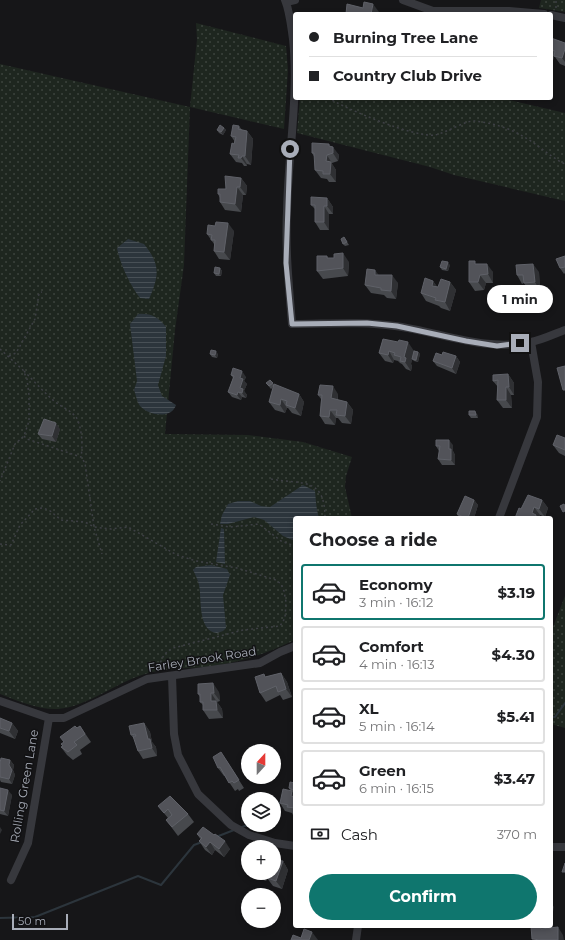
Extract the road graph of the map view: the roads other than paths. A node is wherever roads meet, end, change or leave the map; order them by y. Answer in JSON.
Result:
{"nodes":[{"id":1,"x":295,"y":0,"type":"edge"},
{"id":2,"x":403,"y":0,"type":"edge"},
{"id":3,"x":286,"y":1,"type":"edge"},
{"id":4,"x":520,"y":12,"type":"edge"},
{"id":5,"x":553,"y":15,"type":"edge"},
{"id":6,"x":565,"y":18,"type":"edge"},
{"id":7,"x":293,"y":42,"type":"edge"},
{"id":8,"x":293,"y":76,"type":"edge"},
{"id":9,"x":565,"y":330,"type":"edge"},
{"id":10,"x":531,"y":342,"type":"junction"},
{"id":11,"x":500,"y":516,"type":"edge"},
{"id":12,"x":293,"y":647,"type":"edge"},
{"id":13,"x":172,"y":676,"type":"junction"},
{"id":14,"x":0,"y":702,"type":"edge"},
{"id":15,"x":49,"y":718,"type":"junction"},
{"id":16,"x":293,"y":846,"type":"edge"},
{"id":17,"x":553,"y":847,"type":"edge"},
{"id":18,"x":565,"y":847,"type":"edge"},
{"id":19,"x":11,"y":880,"type":"dead end"},
{"id":20,"x":358,"y":928,"type":"edge"},
{"id":21,"x":356,"y":940,"type":"edge"}],
"edges":[{"from":1,"to":3,"type":"street"},
{"from":2,"to":4,"type":"street"},
{"from":3,"to":7,"type":"street"},
{"from":5,"to":6,"type":"street"},
{"from":8,"to":10,"type":"street"},
{"from":9,"to":10,"type":"street"},
{"from":10,"to":11,"type":"street"},
{"from":12,"to":13,"type":"street","name":"Farley Brook Road"},
{"from":13,"to":15,"type":"street","name":"Farley Brook Road"},
{"from":13,"to":16,"type":"street"},
{"from":14,"to":15,"type":"street","name":"Farley Brook Road"},
{"from":15,"to":19,"type":"street","name":"Rolling Green Lane"},
{"from":17,"to":18,"type":"street"},
{"from":20,"to":21,"type":"street"}]}
